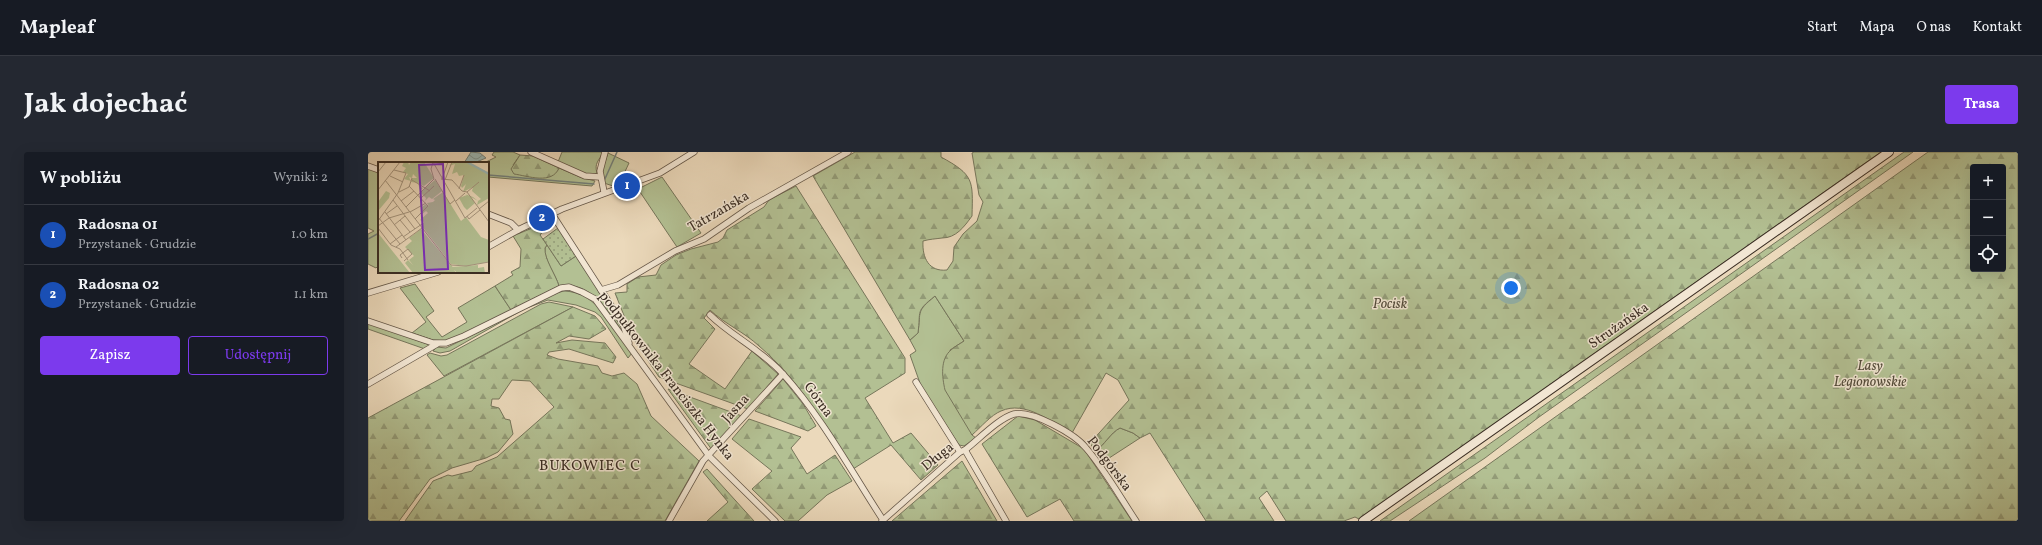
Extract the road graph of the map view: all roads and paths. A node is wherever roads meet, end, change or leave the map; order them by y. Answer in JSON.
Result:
{"nodes":[{"id":1,"x":531,"y":152,"type":"edge"},
{"id":2,"x":605,"y":152,"type":"edge"},
{"id":3,"x":694,"y":152,"type":"edge"},
{"id":4,"x":848,"y":152,"type":"edge"},
{"id":5,"x":1889,"y":152,"type":"edge"},
{"id":6,"x":368,"y":166,"type":"edge"},
{"id":7,"x":378,"y":170,"type":"edge"},
{"id":8,"x":600,"y":177,"type":"junction"},
{"id":9,"x":604,"y":192,"type":"junction"},
{"id":10,"x":489,"y":214,"type":"edge"},
{"id":11,"x":552,"y":214,"type":"junction"},
{"id":12,"x":518,"y":230,"type":"junction"},
{"id":13,"x":489,"y":246,"type":"edge"},
{"id":14,"x":435,"y":273,"type":"edge"},
{"id":15,"x":601,"y":290,"type":"junction"},
{"id":16,"x":368,"y":293,"type":"edge"},
{"id":17,"x":710,"y":315,"type":"dead end"},
{"id":18,"x":368,"y":321,"type":"edge"},
{"id":19,"x":437,"y":344,"type":"junction"},
{"id":20,"x":629,"y":344,"type":"junction"},
{"id":21,"x":783,"y":374,"type":"junction"},
{"id":22,"x":916,"y":382,"type":"dead end"},
{"id":23,"x":368,"y":384,"type":"edge"},
{"id":24,"x":1013,"y":414,"type":"joint"},
{"id":25,"x":962,"y":451,"type":"junction"},
{"id":26,"x":709,"y":456,"type":"junction"},
{"id":27,"x":882,"y":520,"type":"edge"},
{"id":28,"x":669,"y":521,"type":"edge"},
{"id":29,"x":775,"y":521,"type":"edge"},
{"id":30,"x":1006,"y":521,"type":"edge"},
{"id":31,"x":1136,"y":521,"type":"edge"},
{"id":32,"x":1363,"y":521,"type":"edge"}],
"edges":[{"from":1,"to":8,"type":"street"},
{"from":2,"to":8,"type":"street"},
{"from":3,"to":9,"type":"street"},
{"from":4,"to":15,"type":"street","name":"Tatrzańska"},
{"from":5,"to":32,"type":"main road","name":"Strużańska"},
{"from":6,"to":7,"type":"street"},
{"from":8,"to":9,"type":"street"},
{"from":9,"to":11,"type":"street"},
{"from":10,"to":12,"type":"street"},
{"from":11,"to":12,"type":"street"},
{"from":11,"to":15,"type":"street"},
{"from":12,"to":13,"type":"street"},
{"from":14,"to":16,"type":"street"},
{"from":15,"to":20,"type":"street"},
{"from":17,"to":21,"type":"street","name":"Górna"},
{"from":18,"to":19,"type":"street"},
{"from":19,"to":20,"type":"street","name":"podpułkownika Franciszka Hynka"},
{"from":19,"to":23,"type":"street"},
{"from":20,"to":26,"type":"street","name":"podpułkownika Franciszka Hynka"},
{"from":21,"to":26,"type":"street","name":"Jasna"},
{"from":21,"to":27,"type":"street","name":"Górna"},
{"from":22,"to":25,"type":"street"},
{"from":24,"to":25,"type":"street","name":"Długa"},
{"from":24,"to":31,"type":"street","name":"Podgórska"},
{"from":25,"to":27,"type":"street","name":"Długa"},
{"from":25,"to":30,"type":"street"},
{"from":26,"to":28,"type":"street","name":"Jasna"},
{"from":26,"to":29,"type":"street","name":"podpułkownika Franciszka Hynka"}]}
